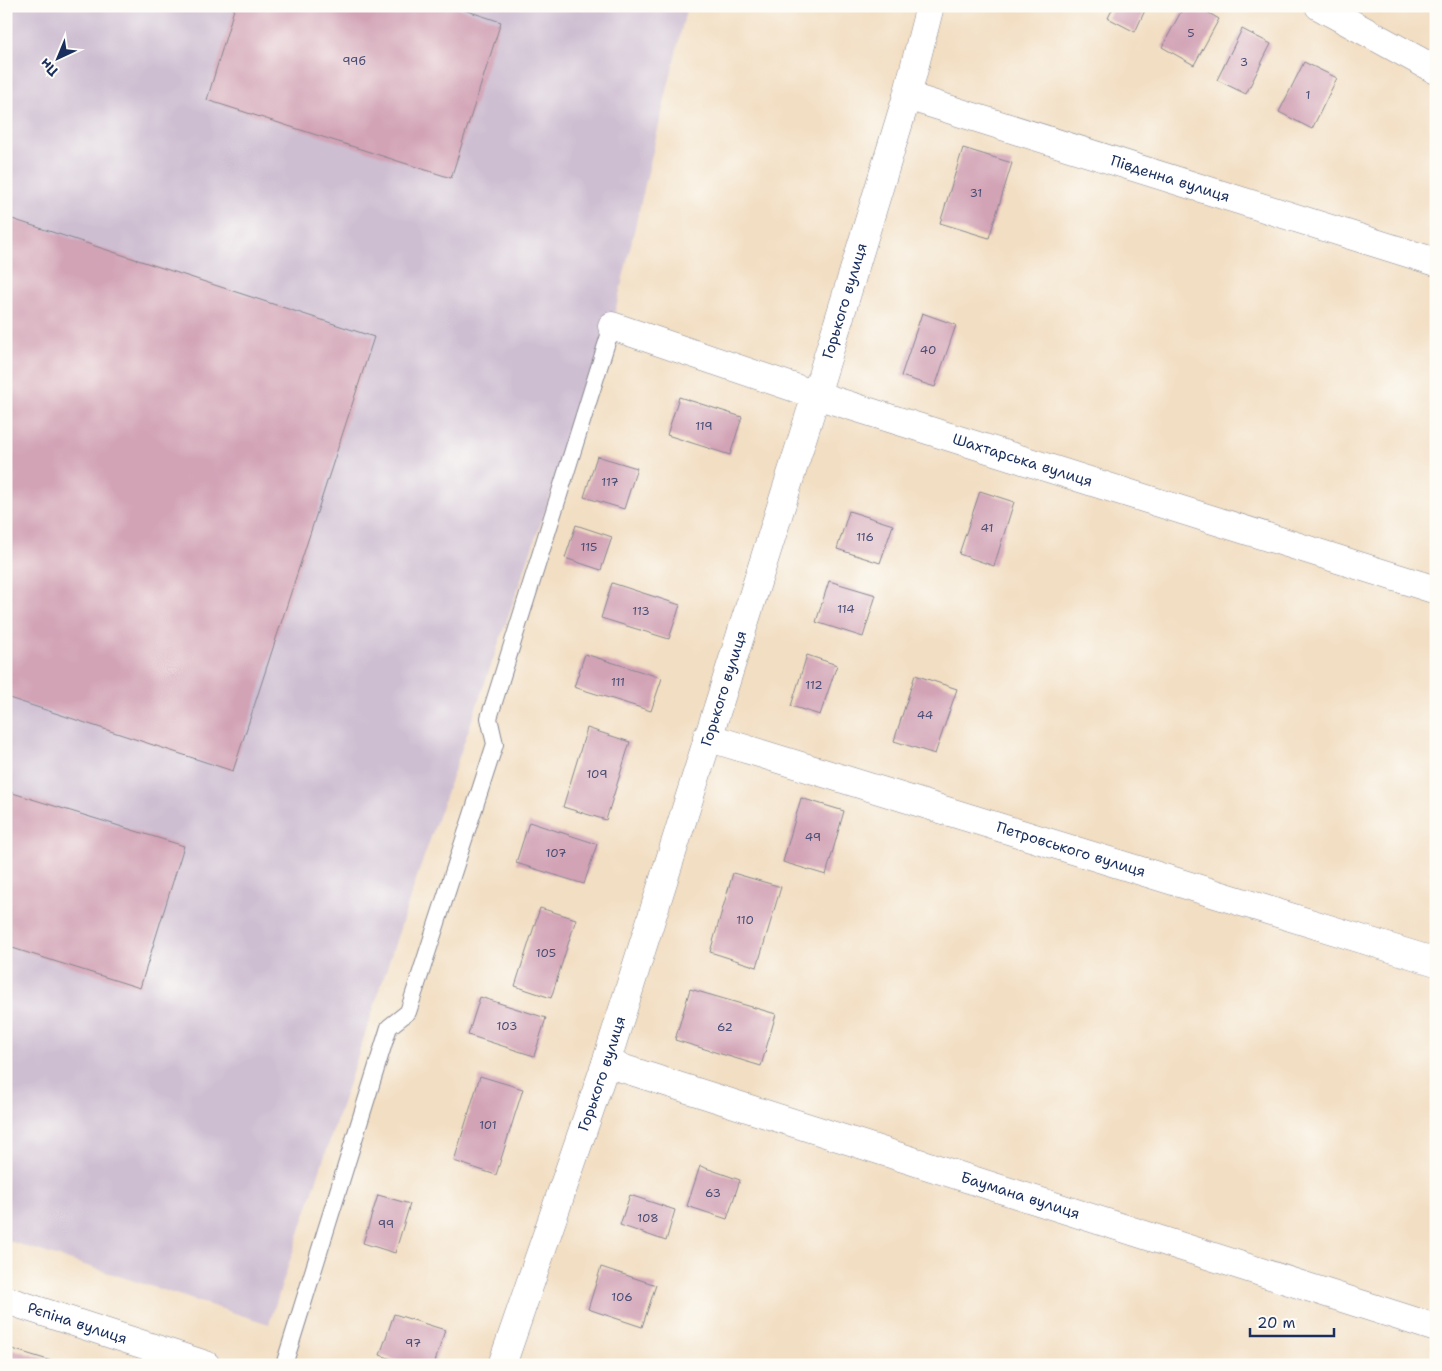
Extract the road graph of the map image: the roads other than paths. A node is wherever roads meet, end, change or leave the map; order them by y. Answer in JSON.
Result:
{"nodes":[{"id":1,"x":930,"y":6,"type":"edge"},
{"id":2,"x":1320,"y":6,"type":"edge"},
{"id":3,"x":1436,"y":70,"type":"edge"},
{"id":4,"x":907,"y":96,"type":"junction"},
{"id":5,"x":1436,"y":262,"type":"edge"},
{"id":6,"x":612,"y":326,"type":"joint"},
{"id":7,"x":816,"y":395,"type":"junction"},
{"id":8,"x":1436,"y":590,"type":"edge"},
{"id":9,"x":707,"y":737,"type":"junction"},
{"id":10,"x":1436,"y":962,"type":"edge"},
{"id":11,"x":606,"y":1063,"type":"junction"},
{"id":12,"x":6,"y":1300,"type":"edge"},
{"id":13,"x":1436,"y":1328,"type":"edge"},
{"id":14,"x":175,"y":1360,"type":"edge"},
{"id":15,"x":206,"y":1365,"type":"edge"},
{"id":16,"x":284,"y":1365,"type":"edge"},
{"id":17,"x":502,"y":1365,"type":"edge"}],
"edges":[{"from":1,"to":4,"type":"street","name":"Горького вулиця"},
{"from":2,"to":3,"type":"street"},
{"from":4,"to":5,"type":"street","name":"Південна вулиця"},
{"from":4,"to":7,"type":"street","name":"Горького вулиця"},
{"from":6,"to":7,"type":"street","name":"Шахтарська вулиця"},
{"from":6,"to":16,"type":"lane"},
{"from":7,"to":8,"type":"street","name":"Шахтарська вулиця"},
{"from":7,"to":9,"type":"street","name":"Горького вулиця"},
{"from":9,"to":10,"type":"street","name":"Петровського вулиця"},
{"from":9,"to":11,"type":"street","name":"Горького вулиця"},
{"from":11,"to":13,"type":"street","name":"Баумана вулиця"},
{"from":11,"to":17,"type":"street","name":"Горького вулиця"},
{"from":12,"to":14,"type":"street","name":"Рєпіна вулиця"},
{"from":14,"to":15,"type":"street","name":"Рєпіна вулиця"}]}
